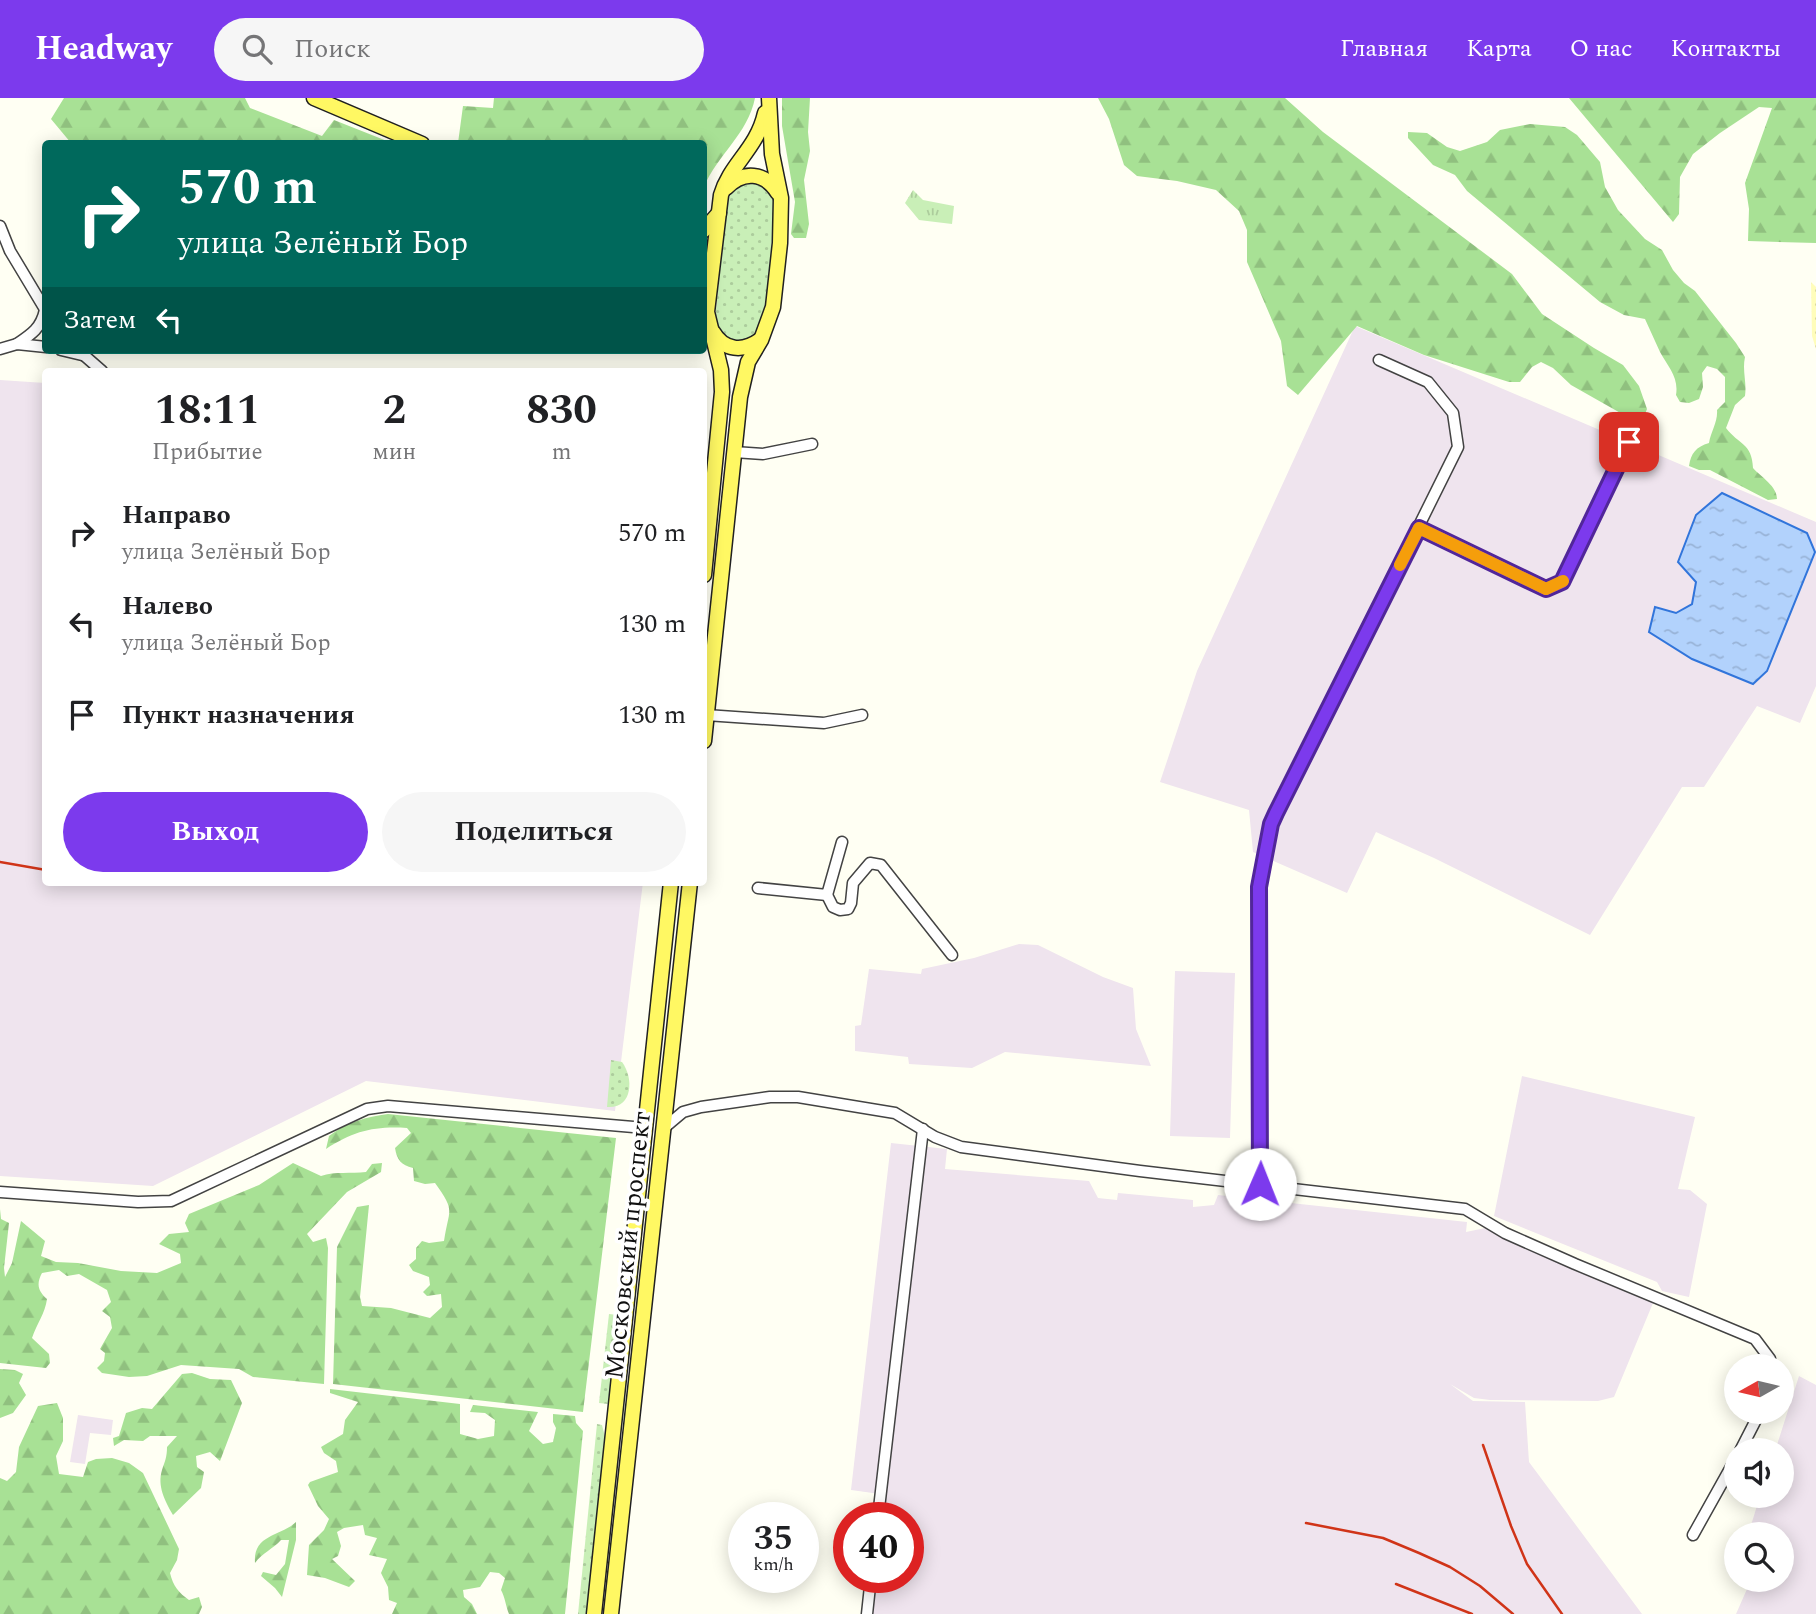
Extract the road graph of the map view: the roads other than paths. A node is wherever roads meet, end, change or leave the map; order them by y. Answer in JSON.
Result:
{"nodes":[{"id":1,"x":314,"y":98,"type":"edge"},
{"id":2,"x":769,"y":98,"type":"edge"},
{"id":3,"x":413,"y":140,"type":"edge"},
{"id":4,"x":721,"y":195,"type":"junction"},
{"id":5,"x":781,"y":198,"type":"junction"},
{"id":6,"x":719,"y":213,"type":"junction"},
{"id":7,"x":0,"y":226,"type":"edge"},
{"id":8,"x":707,"y":227,"type":"edge"},
{"id":9,"x":707,"y":300,"type":"edge"},
{"id":10,"x":708,"y":305,"type":"junction"},
{"id":11,"x":42,"y":306,"type":"edge"},
{"id":12,"x":42,"y":323,"type":"edge"},
{"id":13,"x":710,"y":328,"type":"junction"},
{"id":14,"x":761,"y":340,"type":"junction"},
{"id":15,"x":17,"y":344,"type":"junction"},
{"id":16,"x":42,"y":347,"type":"edge"},
{"id":17,"x":0,"y":349,"type":"edge"},
{"id":18,"x":81,"y":354,"type":"edge"},
{"id":19,"x":1379,"y":360,"type":"dead end"},
{"id":20,"x":98,"y":368,"type":"edge"},
{"id":21,"x":1629,"y":442,"type":"dead end"},
{"id":22,"x":812,"y":444,"type":"dead end"},
{"id":23,"x":734,"y":452,"type":"junction"},
{"id":24,"x":1419,"y":528,"type":"junction"},
{"id":25,"x":707,"y":540,"type":"edge"},
{"id":26,"x":707,"y":706,"type":"edge"},
{"id":27,"x":707,"y":715,"type":"edge"},
{"id":28,"x":862,"y":715,"type":"dead end"},
{"id":29,"x":842,"y":842,"type":"dead end"},
{"id":30,"x":671,"y":886,"type":"edge"},
{"id":31,"x":690,"y":886,"type":"edge"},
{"id":32,"x":758,"y":888,"type":"dead end"},
{"id":33,"x":827,"y":895,"type":"junction"},
{"id":34,"x":952,"y":955,"type":"dead end"},
{"id":35,"x":645,"y":1128,"type":"junction"},
{"id":36,"x":664,"y":1128,"type":"junction"},
{"id":37,"x":923,"y":1129,"type":"junction"},
{"id":38,"x":1260,"y":1184,"type":"junction"},
{"id":39,"x":0,"y":1192,"type":"edge"},
{"id":40,"x":1766,"y":1354,"type":"edge"},
{"id":41,"x":1724,"y":1479,"type":"edge"},
{"id":42,"x":879,"y":1502,"type":"edge"},
{"id":43,"x":1693,"y":1535,"type":"dead end"},
{"id":44,"x":869,"y":1593,"type":"edge"},
{"id":45,"x":594,"y":1614,"type":"edge"},
{"id":46,"x":611,"y":1614,"type":"edge"},
{"id":47,"x":867,"y":1614,"type":"edge"}],
"edges":[{"from":1,"to":3,"type":"main road"},
{"from":2,"to":4,"type":"main road"},
{"from":2,"to":5,"type":"main road"},
{"from":4,"to":5,"type":"main road"},
{"from":4,"to":6,"type":"main road"},
{"from":5,"to":14,"type":"main road"},
{"from":6,"to":8,"type":"main road"},
{"from":6,"to":10,"type":"main road"},
{"from":7,"to":11,"type":"street"},
{"from":9,"to":10,"type":"main road"},
{"from":10,"to":13,"type":"main road"},
{"from":12,"to":15,"type":"street"},
{"from":13,"to":14,"type":"main road"},
{"from":13,"to":25,"type":"main road"},
{"from":14,"to":23,"type":"main road"},
{"from":15,"to":16,"type":"street"},
{"from":15,"to":17,"type":"street"},
{"from":18,"to":20,"type":"street"},
{"from":19,"to":24,"type":"street"},
{"from":21,"to":24,"type":"street"},
{"from":22,"to":23,"type":"street"},
{"from":23,"to":26,"type":"main road"},
{"from":24,"to":38,"type":"street"},
{"from":27,"to":28,"type":"street"},
{"from":29,"to":33,"type":"street"},
{"from":30,"to":35,"type":"main road","name":"Московский проспект"},
{"from":31,"to":36,"type":"main road","name":"Московский проспект"},
{"from":32,"to":33,"type":"street"},
{"from":33,"to":34,"type":"street"},
{"from":35,"to":36,"type":"main road"},
{"from":35,"to":39,"type":"street"},
{"from":35,"to":45,"type":"main road","name":"Московский проспект"},
{"from":36,"to":37,"type":"street"},
{"from":36,"to":46,"type":"main road","name":"Московский проспект"},
{"from":37,"to":38,"type":"street"},
{"from":37,"to":42,"type":"street"},
{"from":38,"to":40,"type":"street"},
{"from":41,"to":43,"type":"street"},
{"from":44,"to":47,"type":"street"}]}
